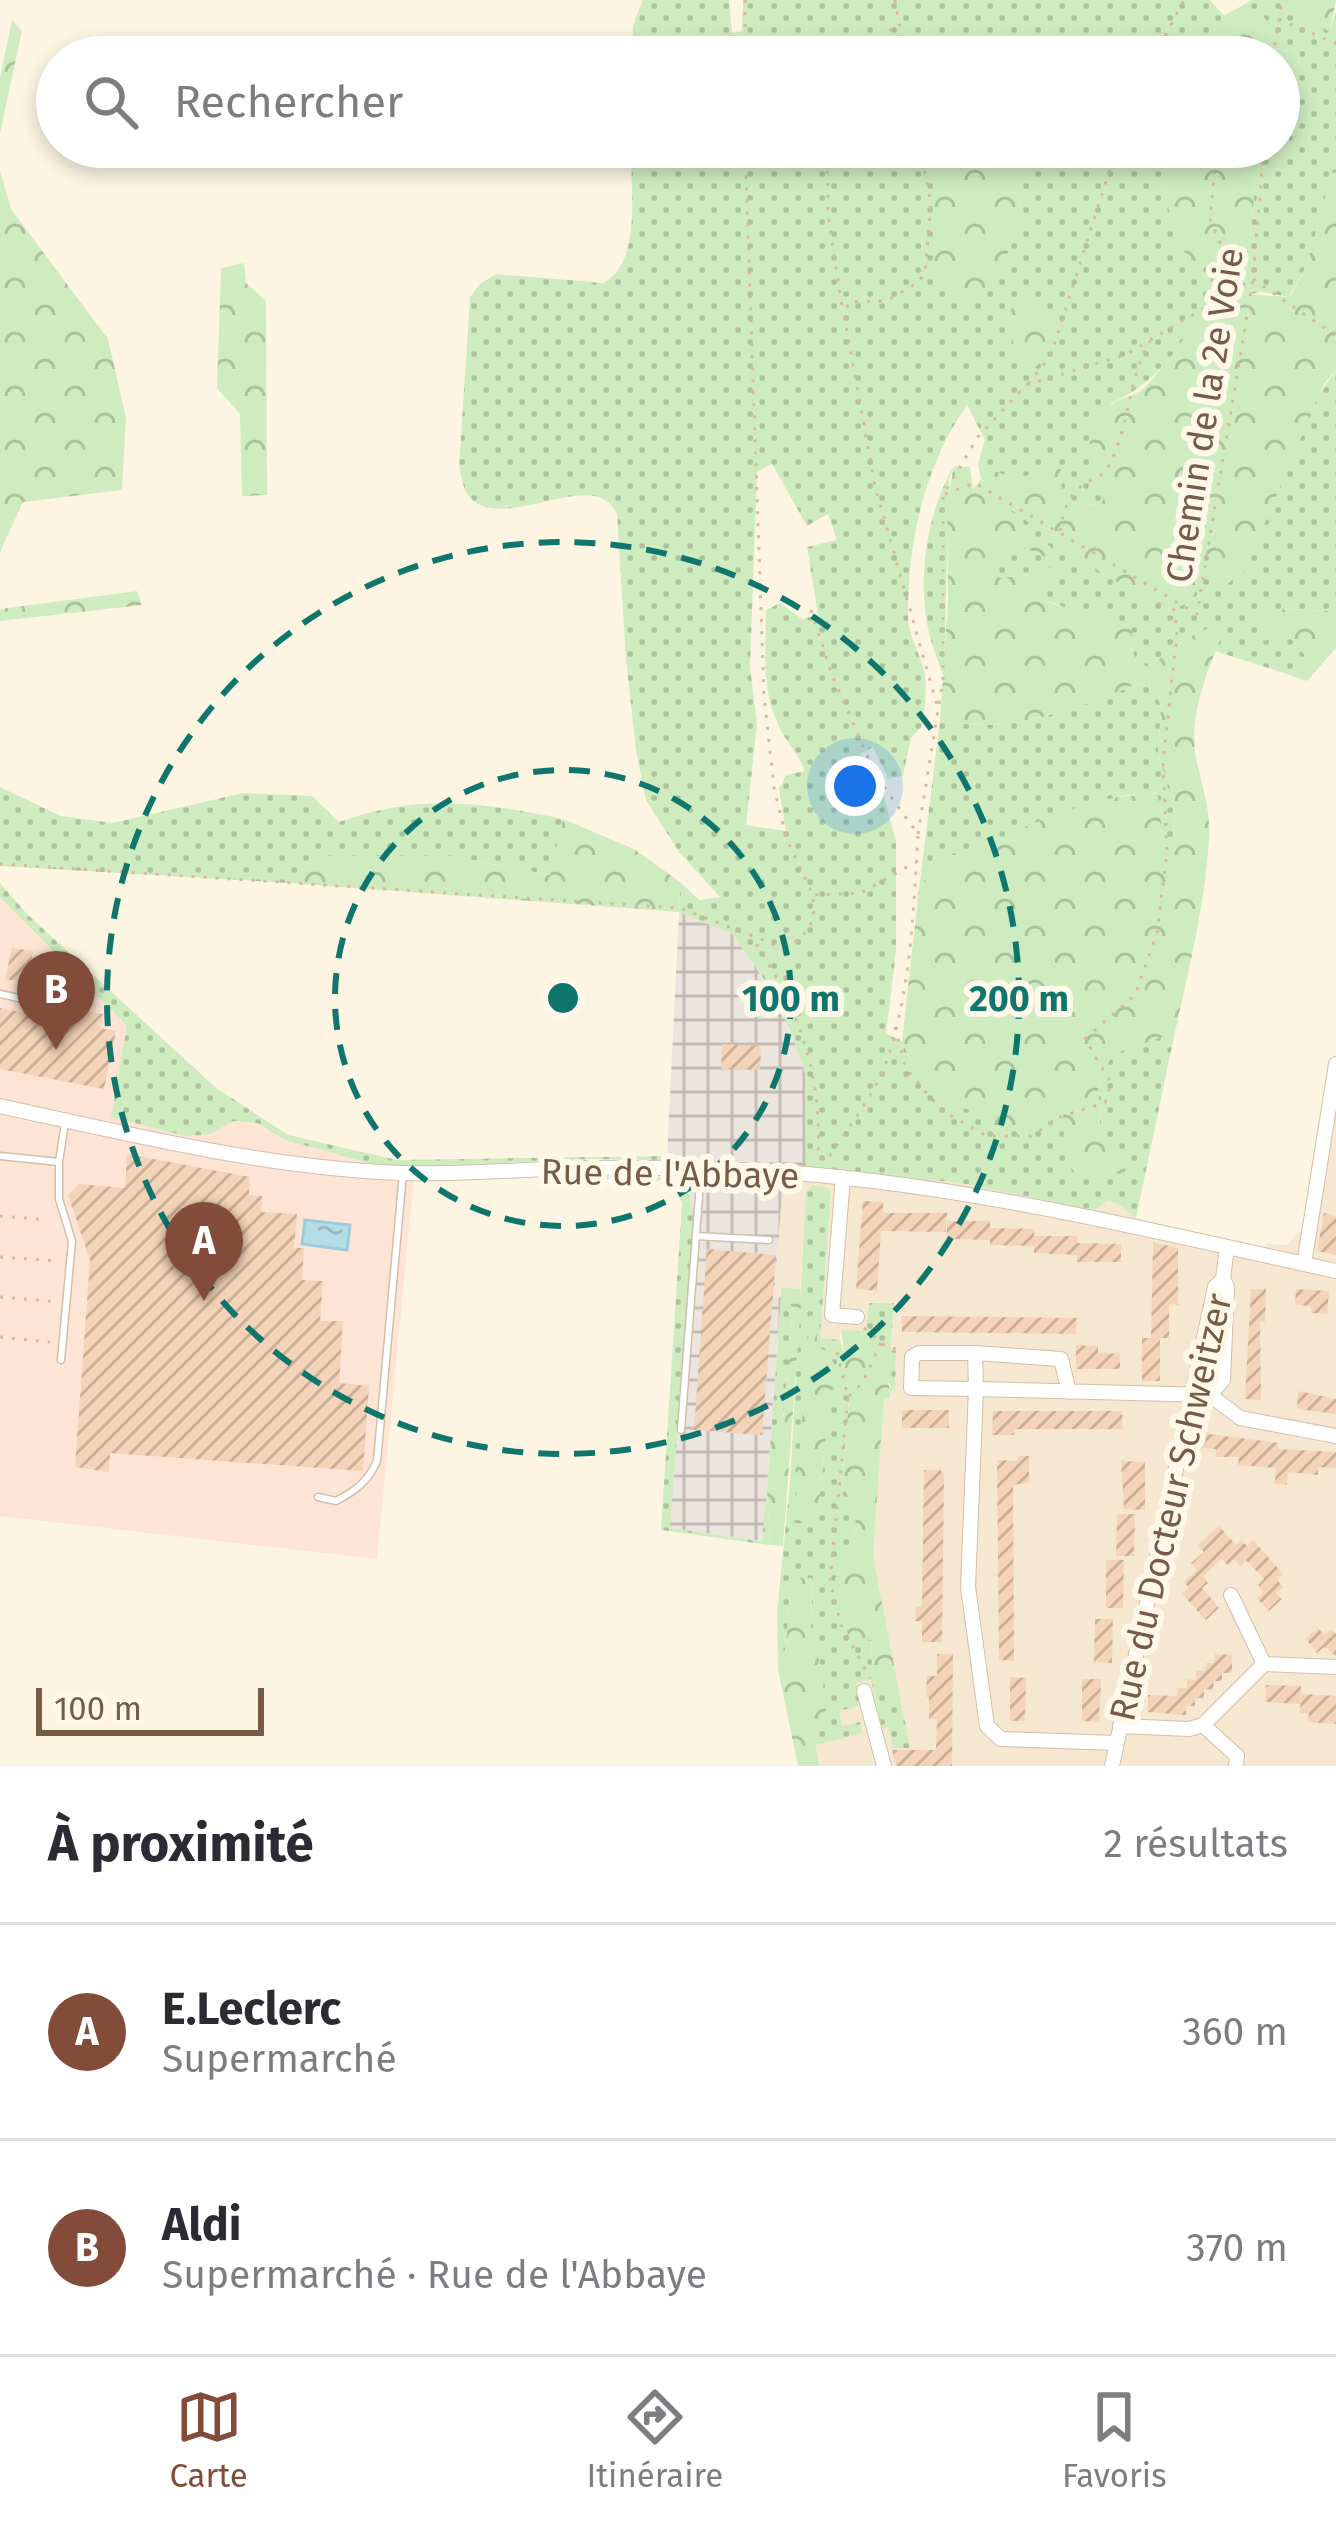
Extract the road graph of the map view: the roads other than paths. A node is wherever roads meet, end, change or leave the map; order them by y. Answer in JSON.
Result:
{"nodes":[{"id":1,"x":0,"y":994,"type":"edge"},
{"id":2,"x":64,"y":1008,"type":"dead end"},
{"id":3,"x":1336,"y":1064,"type":"edge"},
{"id":4,"x":0,"y":1106,"type":"edge"},
{"id":5,"x":65,"y":1120,"type":"junction"},
{"id":6,"x":0,"y":1156,"type":"edge"},
{"id":7,"x":59,"y":1162,"type":"junction"},
{"id":8,"x":701,"y":1170,"type":"junction"},
{"id":9,"x":403,"y":1173,"type":"junction"},
{"id":10,"x":843,"y":1177,"type":"junction"},
{"id":11,"x":696,"y":1236,"type":"junction"},
{"id":12,"x":770,"y":1240,"type":"dead end"},
{"id":13,"x":1227,"y":1247,"type":"junction"},
{"id":14,"x":1304,"y":1264,"type":"junction"},
{"id":15,"x":1336,"y":1271,"type":"edge"},
{"id":16,"x":1222,"y":1279,"type":"junction"},
{"id":17,"x":857,"y":1317,"type":"road end"},
{"id":18,"x":975,"y":1353,"type":"junction"},
{"id":19,"x":61,"y":1360,"type":"dead end"},
{"id":20,"x":976,"y":1389,"type":"junction"},
{"id":21,"x":1069,"y":1392,"type":"junction"},
{"id":22,"x":1190,"y":1395,"type":"junction"},
{"id":23,"x":1210,"y":1395,"type":"junction"},
{"id":24,"x":681,"y":1430,"type":"dead end"},
{"id":25,"x":1336,"y":1436,"type":"edge"},
{"id":26,"x":318,"y":1497,"type":"dead end"},
{"id":27,"x":1231,"y":1595,"type":"dead end"},
{"id":28,"x":1264,"y":1664,"type":"junction"},
{"id":29,"x":1336,"y":1667,"type":"edge"},
{"id":30,"x":864,"y":1691,"type":"road end"},
{"id":31,"x":1203,"y":1724,"type":"junction"},
{"id":32,"x":1120,"y":1726,"type":"junction"},
{"id":33,"x":1117,"y":1743,"type":"junction"},
{"id":34,"x":884,"y":1766,"type":"edge"},
{"id":35,"x":1112,"y":1766,"type":"edge"},
{"id":36,"x":1236,"y":1766,"type":"edge"}],
"edges":[{"from":1,"to":2,"type":"lane"},
{"from":3,"to":14,"type":"street"},
{"from":4,"to":5,"type":"street","name":"Rue de l'Abbaye"},
{"from":5,"to":7,"type":"lane"},
{"from":5,"to":9,"type":"street","name":"Rue de l'Abbaye"},
{"from":6,"to":7,"type":"lane"},
{"from":7,"to":19,"type":"lane"},
{"from":8,"to":9,"type":"street","name":"Rue de l'Abbaye"},
{"from":8,"to":10,"type":"street","name":"Rue de l'Abbaye"},
{"from":8,"to":11,"type":"lane"},
{"from":9,"to":26,"type":"lane"},
{"from":10,"to":13,"type":"street","name":"Rue de l'Abbaye"},
{"from":10,"to":17,"type":"street"},
{"from":11,"to":12,"type":"lane"},
{"from":11,"to":24,"type":"lane"},
{"from":13,"to":14,"type":"street","name":"Rue de l'Abbaye"},
{"from":13,"to":16,"type":"street","name":"Rue du Docteur Schweitzer"},
{"from":14,"to":15,"type":"street","name":"Rue de l'Abbaye"},
{"from":16,"to":22,"type":"street","name":"Rue du Docteur Schweitzer"},
{"from":16,"to":23,"type":"street"},
{"from":18,"to":20,"type":"street"},
{"from":18,"to":20,"type":"street"},
{"from":18,"to":21,"type":"street"},
{"from":20,"to":21,"type":"street"},
{"from":20,"to":33,"type":"street"},
{"from":21,"to":22,"type":"street"},
{"from":22,"to":23,"type":"street"},
{"from":22,"to":32,"type":"street","name":"Rue du Docteur Schweitzer"},
{"from":23,"to":25,"type":"street"},
{"from":27,"to":28,"type":"street"},
{"from":28,"to":29,"type":"street"},
{"from":28,"to":31,"type":"street"},
{"from":30,"to":34,"type":"street"},
{"from":31,"to":32,"type":"street"},
{"from":31,"to":36,"type":"street"},
{"from":32,"to":33,"type":"street","name":"Rue du Docteur Schweitzer"},
{"from":33,"to":35,"type":"street","name":"Rue du Docteur Schweitzer"}]}
